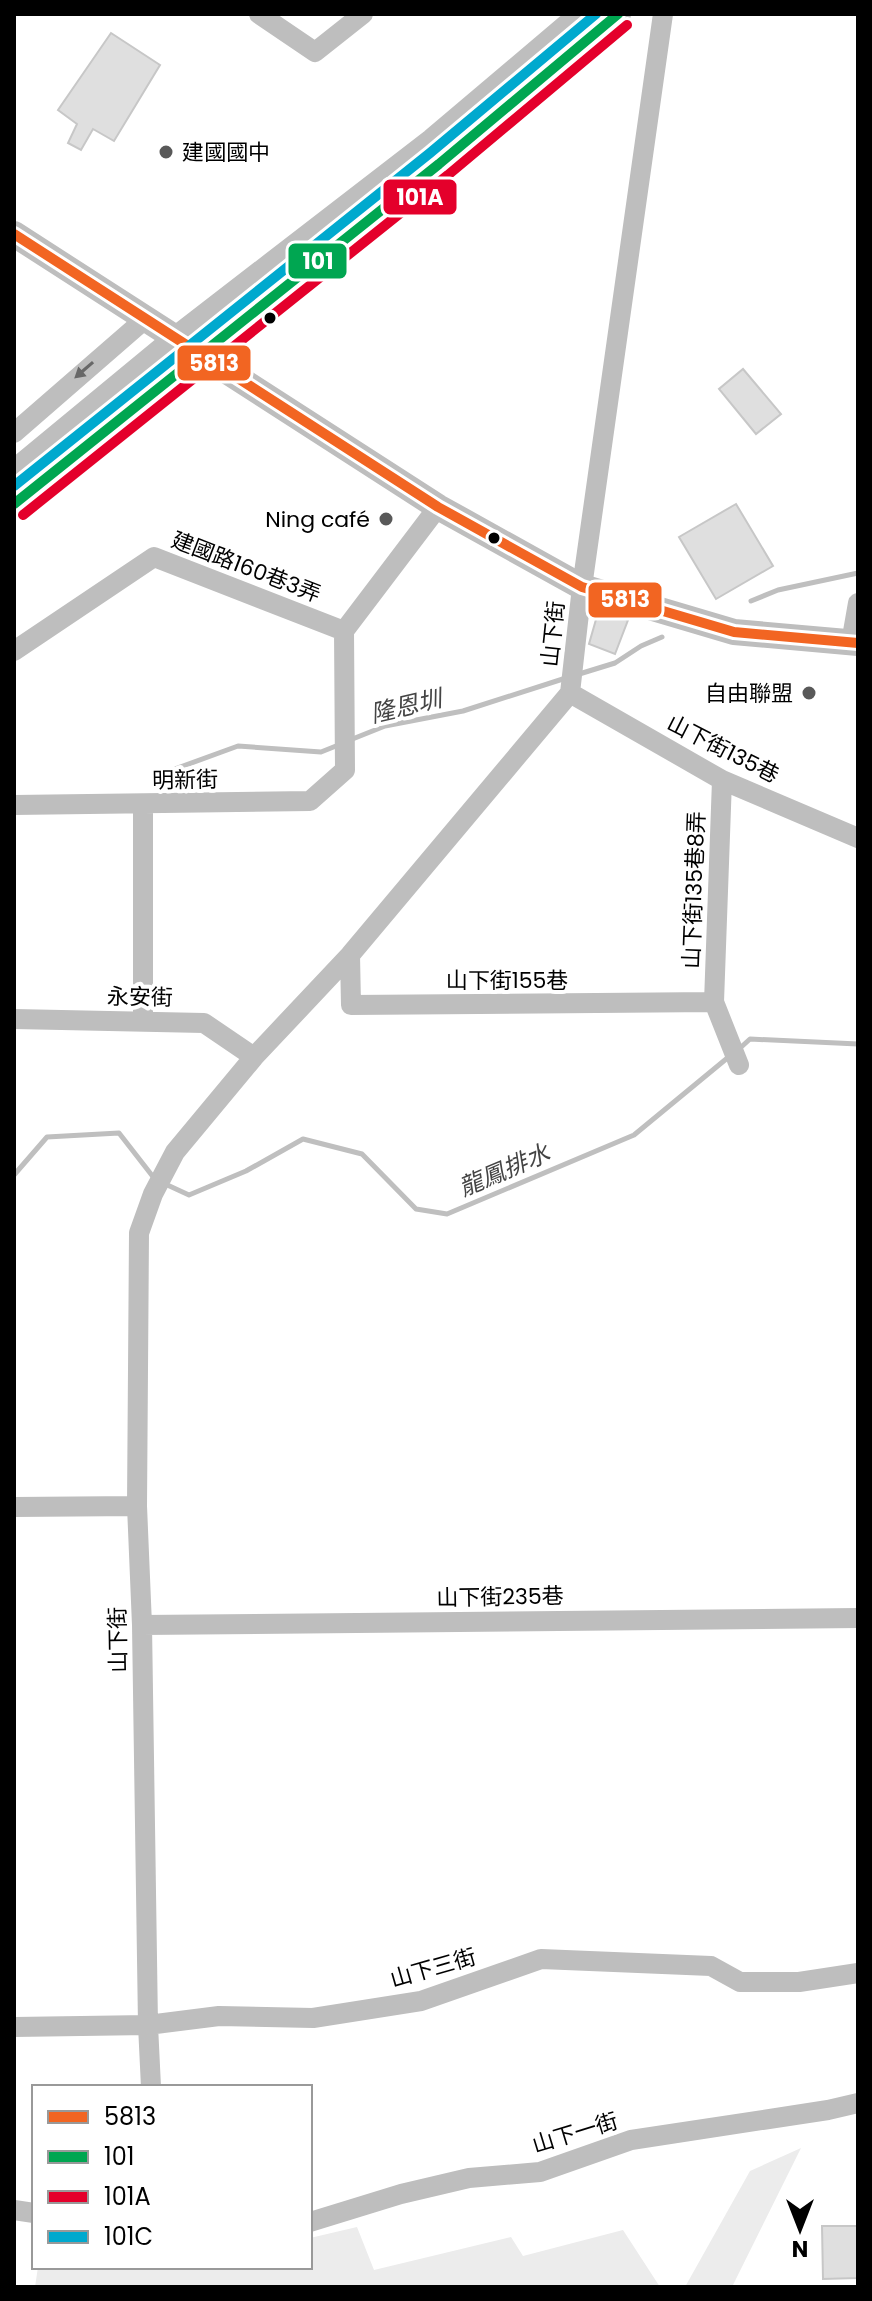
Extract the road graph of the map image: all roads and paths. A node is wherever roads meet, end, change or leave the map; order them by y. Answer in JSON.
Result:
{"nodes":[{"id":1,"x":259,"y":14,"type":"edge"},
{"id":2,"x":363,"y":14,"type":"edge"},
{"id":3,"x":583,"y":14,"type":"edge"},
{"id":4,"x":618,"y":14,"type":"edge"},
{"id":5,"x":663,"y":14,"type":"edge"},
{"id":6,"x":14,"y":234,"type":"edge"},
{"id":7,"x":144,"y":320,"type":"junction"},
{"id":8,"x":175,"y":340,"type":"junction"},
{"id":9,"x":198,"y":354,"type":"junction"},
{"id":10,"x":14,"y":433,"type":"edge"},
{"id":11,"x":14,"y":473,"type":"edge"},
{"id":12,"x":14,"y":504,"type":"edge"},
{"id":13,"x":438,"y":507,"type":"junction"},
{"id":14,"x":582,"y":587,"type":"junction"},
{"id":15,"x":858,"y":603,"type":"edge"},
{"id":16,"x":344,"y":631,"type":"junction"},
{"id":17,"x":854,"y":643,"type":"edge"},
{"id":18,"x":14,"y":651,"type":"edge"},
{"id":19,"x":572,"y":682,"type":"junction"},
{"id":20,"x":722,"y":780,"type":"junction"},
{"id":21,"x":14,"y":805,"type":"edge"},
{"id":22,"x":143,"y":805,"type":"junction"},
{"id":23,"x":858,"y":838,"type":"edge"},
{"id":24,"x":350,"y":955,"type":"junction"},
{"id":25,"x":714,"y":1002,"type":"junction"},
{"id":26,"x":14,"y":1019,"type":"edge"},
{"id":27,"x":143,"y":1021,"type":"junction"},
{"id":28,"x":254,"y":1057,"type":"junction"},
{"id":29,"x":738,"y":1062,"type":"dead end"},
{"id":30,"x":137,"y":1506,"type":"junction"},
{"id":31,"x":14,"y":1507,"type":"edge"},
{"id":32,"x":858,"y":1618,"type":"edge"},
{"id":33,"x":142,"y":1625,"type":"junction"},
{"id":34,"x":858,"y":1973,"type":"edge"},
{"id":35,"x":148,"y":2025,"type":"junction"},
{"id":36,"x":14,"y":2027,"type":"edge"},
{"id":37,"x":151,"y":2085,"type":"edge"},
{"id":38,"x":858,"y":2103,"type":"edge"},
{"id":39,"x":312,"y":2221,"type":"edge"}],
"edges":[{"from":1,"to":2,"type":"street"},
{"from":3,"to":8,"type":"street"},
{"from":4,"to":9,"type":"street"},
{"from":5,"to":14,"type":"street","name":"山下街"},
{"from":6,"to":7,"type":"street"},
{"from":7,"to":8,"type":"street"},
{"from":7,"to":10,"type":"street","one_way":true},
{"from":8,"to":9,"type":"street"},
{"from":8,"to":11,"type":"street"},
{"from":9,"to":12,"type":"street"},
{"from":9,"to":13,"type":"street"},
{"from":13,"to":14,"type":"street"},
{"from":13,"to":16,"type":"street"},
{"from":14,"to":17,"type":"street"},
{"from":14,"to":19,"type":"street","name":"山下街"},
{"from":15,"to":17,"type":"street"},
{"from":16,"to":18,"type":"street","name":"建國路160巷3弄"},
{"from":16,"to":22,"type":"street","name":"明新街"},
{"from":19,"to":20,"type":"street","name":"山下街135巷"},
{"from":19,"to":24,"type":"street","name":"山下街"},
{"from":20,"to":23,"type":"street","name":"山下街135巷"},
{"from":20,"to":25,"type":"street","name":"山下街135巷8弄"},
{"from":21,"to":22,"type":"street","name":"明新街"},
{"from":22,"to":27,"type":"street"},
{"from":24,"to":25,"type":"street","name":"山下街155巷"},
{"from":24,"to":28,"type":"street","name":"山下街"},
{"from":25,"to":29,"type":"street"},
{"from":26,"to":27,"type":"street","name":"永安街"},
{"from":27,"to":28,"type":"street","name":"永安街"},
{"from":28,"to":30,"type":"street","name":"山下街"},
{"from":30,"to":31,"type":"street"},
{"from":30,"to":33,"type":"street","name":"山下街"},
{"from":32,"to":33,"type":"street","name":"山下街235巷"},
{"from":33,"to":35,"type":"street","name":"山下街"},
{"from":34,"to":35,"type":"street","name":"山下三街"},
{"from":35,"to":36,"type":"street","name":"山下三街"},
{"from":35,"to":37,"type":"street","name":"山下街"},
{"from":38,"to":39,"type":"street","name":"山下一街"}]}
